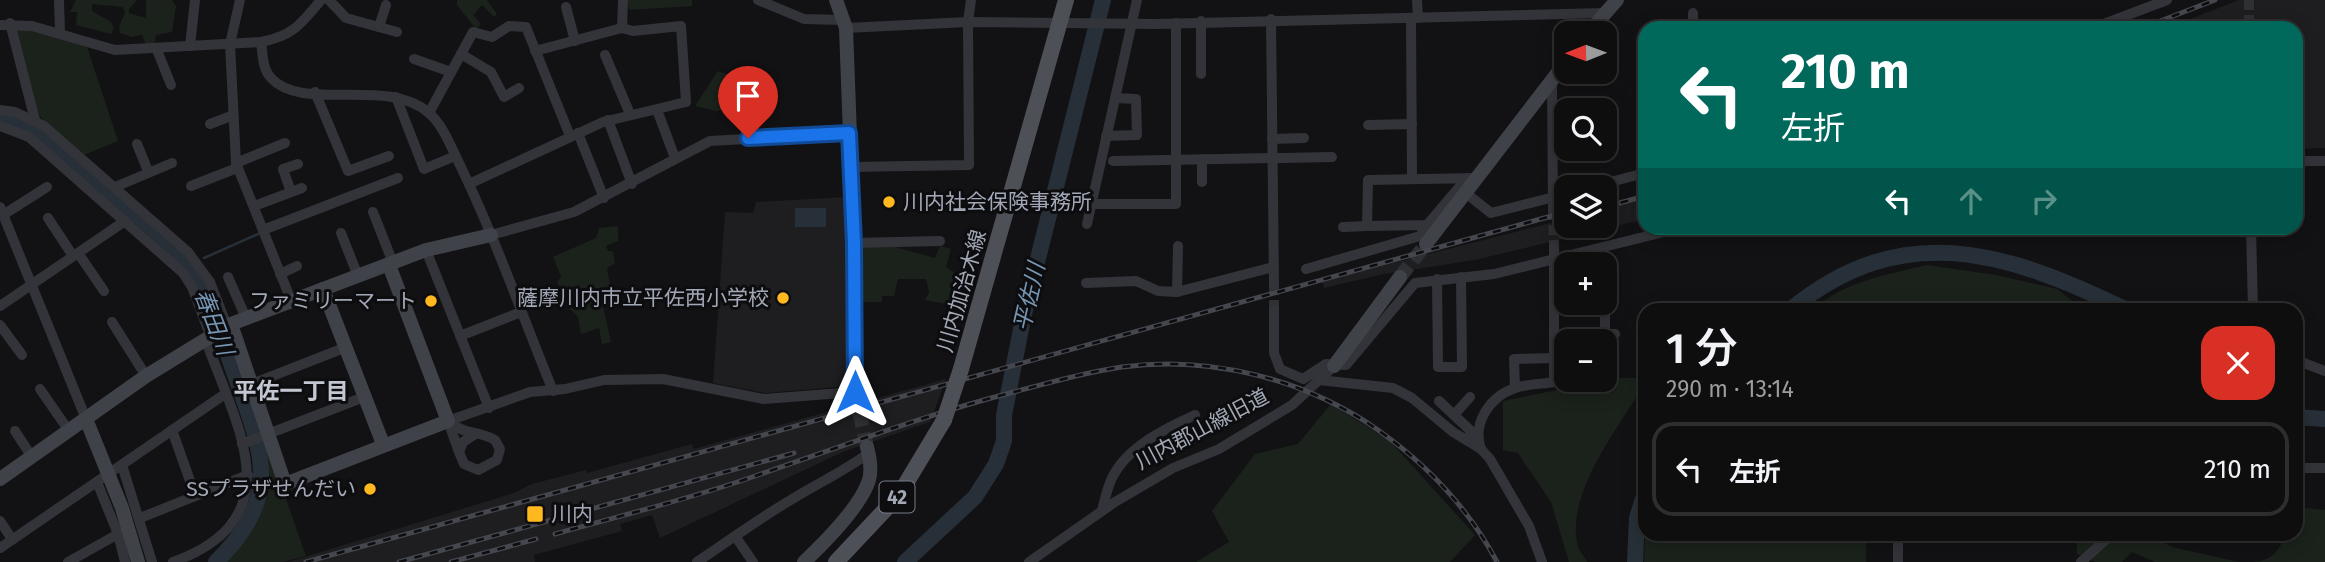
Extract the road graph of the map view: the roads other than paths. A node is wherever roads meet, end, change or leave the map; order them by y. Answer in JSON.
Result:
{"nodes":[{"id":1,"x":59,"y":0,"type":"edge"},
{"id":2,"x":195,"y":0,"type":"edge"},
{"id":3,"x":240,"y":0,"type":"edge"},
{"id":4,"x":321,"y":0,"type":"edge"},
{"id":5,"x":329,"y":0,"type":"edge"},
{"id":6,"x":623,"y":0,"type":"edge"},
{"id":7,"x":758,"y":0,"type":"edge"},
{"id":8,"x":836,"y":0,"type":"edge"},
{"id":9,"x":971,"y":0,"type":"edge"},
{"id":10,"x":1066,"y":0,"type":"edge"},
{"id":11,"x":1137,"y":0,"type":"edge"},
{"id":12,"x":1417,"y":0,"type":"edge"},
{"id":13,"x":1617,"y":0,"type":"edge"},
{"id":14,"x":2167,"y":0,"type":"edge"},
{"id":15,"x":386,"y":5,"type":"dead end"},
{"id":16,"x":566,"y":6,"type":"dead end"},
{"id":17,"x":1604,"y":13,"type":"junction"},
{"id":18,"x":1693,"y":13,"type":"dead end"},
{"id":19,"x":1415,"y":18,"type":"junction"},
{"id":20,"x":1271,"y":19,"type":"junction"},
{"id":21,"x":1201,"y":21,"type":"junction"},
{"id":22,"x":1598,"y":21,"type":"edge"},
{"id":23,"x":1693,"y":21,"type":"edge"},
{"id":24,"x":2112,"y":21,"type":"edge"},
{"id":25,"x":968,"y":22,"type":"junction"},
{"id":26,"x":1068,"y":23,"type":"junction"},
{"id":27,"x":1126,"y":23,"type":"junction"},
{"id":28,"x":1176,"y":23,"type":"junction"},
{"id":29,"x":5,"y":24,"type":"edge"},
{"id":30,"x":844,"y":24,"type":"junction"},
{"id":31,"x":379,"y":27,"type":"junction"},
{"id":32,"x":622,"y":28,"type":"junction"},
{"id":33,"x":60,"y":32,"type":"junction"},
{"id":34,"x":397,"y":32,"type":"dead end"},
{"id":35,"x":575,"y":41,"type":"junction"},
{"id":36,"x":261,"y":42,"type":"junction"},
{"id":37,"x":230,"y":44,"type":"junction"},
{"id":38,"x":190,"y":46,"type":"junction"},
{"id":39,"x":157,"y":50,"type":"junction"},
{"id":40,"x":535,"y":51,"type":"junction"},
{"id":41,"x":461,"y":54,"type":"junction"},
{"id":42,"x":605,"y":55,"type":"dead end"},
{"id":43,"x":414,"y":59,"type":"dead end"},
{"id":44,"x":451,"y":72,"type":"junction"},
{"id":45,"x":1201,"y":74,"type":"dead end"},
{"id":46,"x":1554,"y":77,"type":"edge"},
{"id":47,"x":1552,"y":80,"type":"junction"},
{"id":48,"x":170,"y":85,"type":"dead end"},
{"id":49,"x":519,"y":88,"type":"dead end"},
{"id":50,"x":315,"y":92,"type":"junction"},
{"id":51,"x":396,"y":97,"type":"junction"},
{"id":52,"x":1115,"y":99,"type":"junction"},
{"id":53,"x":0,"y":110,"type":"edge"},
{"id":54,"x":657,"y":110,"type":"junction"},
{"id":55,"x":429,"y":113,"type":"junction"},
{"id":56,"x":630,"y":114,"type":"junction"},
{"id":57,"x":231,"y":116,"type":"junction"},
{"id":58,"x":35,"y":120,"type":"junction"},
{"id":59,"x":608,"y":120,"type":"junction"},
{"id":60,"x":210,"y":124,"type":"dead end"},
{"id":61,"x":1412,"y":124,"type":"junction"},
{"id":62,"x":1368,"y":125,"type":"dead end"},
{"id":63,"x":0,"y":126,"type":"edge"},
{"id":64,"x":849,"y":133,"type":"junction"},
{"id":65,"x":574,"y":134,"type":"junction"},
{"id":66,"x":1106,"y":136,"type":"junction"},
{"id":67,"x":1304,"y":138,"type":"dead end"},
{"id":68,"x":1272,"y":139,"type":"junction"},
{"id":69,"x":285,"y":143,"type":"dead end"},
{"id":70,"x":137,"y":144,"type":"dead end"},
{"id":71,"x":389,"y":156,"type":"dead end"},
{"id":72,"x":455,"y":156,"type":"junction"},
{"id":73,"x":1272,"y":157,"type":"junction"},
{"id":74,"x":1332,"y":157,"type":"dead end"},
{"id":75,"x":675,"y":158,"type":"junction"},
{"id":76,"x":1176,"y":159,"type":"junction"},
{"id":77,"x":1202,"y":159,"type":"junction"},
{"id":78,"x":2325,"y":160,"type":"edge"},
{"id":79,"x":1113,"y":161,"type":"dead end"},
{"id":80,"x":2303,"y":161,"type":"edge"},
{"id":81,"x":172,"y":163,"type":"dead end"},
{"id":82,"x":298,"y":164,"type":"dead end"},
{"id":83,"x":237,"y":165,"type":"junction"},
{"id":84,"x":850,"y":167,"type":"junction"},
{"id":85,"x":148,"y":171,"type":"junction"},
{"id":86,"x":1638,"y":175,"type":"edge"},
{"id":87,"x":398,"y":178,"type":"dead end"},
{"id":88,"x":1473,"y":178,"type":"junction"},
{"id":89,"x":1412,"y":179,"type":"junction"},
{"id":90,"x":1617,"y":180,"type":"edge"},
{"id":91,"x":1202,"y":182,"type":"dead end"},
{"id":92,"x":469,"y":184,"type":"junction"},
{"id":93,"x":632,"y":184,"type":"junction"},
{"id":94,"x":191,"y":186,"type":"dead end"},
{"id":95,"x":47,"y":187,"type":"dead end"},
{"id":96,"x":115,"y":187,"type":"junction"},
{"id":97,"x":1462,"y":190,"type":"junction"},
{"id":98,"x":1553,"y":197,"type":"junction"},
{"id":99,"x":604,"y":198,"type":"junction"},
{"id":100,"x":1090,"y":204,"type":"junction"},
{"id":101,"x":254,"y":206,"type":"junction"},
{"id":102,"x":2,"y":211,"type":"edge"},
{"id":103,"x":1553,"y":211,"type":"tunnel mouth"},
{"id":104,"x":373,"y":212,"type":"dead end"},
{"id":105,"x":48,"y":218,"type":"dead end"},
{"id":106,"x":125,"y":220,"type":"junction"},
{"id":107,"x":1087,"y":224,"type":"dead end"},
{"id":108,"x":1427,"y":225,"type":"junction"},
{"id":109,"x":1367,"y":226,"type":"junction"},
{"id":110,"x":1343,"y":227,"type":"dead end"},
{"id":111,"x":264,"y":230,"type":"junction"},
{"id":112,"x":341,"y":233,"type":"dead end"},
{"id":113,"x":491,"y":235,"type":"junction"},
{"id":114,"x":1651,"y":235,"type":"edge"},
{"id":115,"x":2251,"y":235,"type":"edge"},
{"id":116,"x":940,"y":241,"type":"dead end"},
{"id":117,"x":854,"y":243,"type":"junction"},
{"id":118,"x":1426,"y":244,"type":"tunnel mouth"},
{"id":119,"x":1178,"y":246,"type":"dead end"},
{"id":120,"x":1554,"y":247,"type":"tunnel mouth"},
{"id":121,"x":426,"y":250,"type":"junction"},
{"id":122,"x":75,"y":254,"type":"junction"},
{"id":123,"x":1553,"y":259,"type":"junction"},
{"id":124,"x":391,"y":264,"type":"junction"},
{"id":125,"x":297,"y":267,"type":"dead end"},
{"id":126,"x":1273,"y":267,"type":"junction"},
{"id":127,"x":1306,"y":269,"type":"dead end"},
{"id":128,"x":281,"y":274,"type":"junction"},
{"id":129,"x":358,"y":276,"type":"junction"},
{"id":130,"x":228,"y":277,"type":"dead end"},
{"id":131,"x":1400,"y":277,"type":"tunnel mouth"},
{"id":132,"x":1461,"y":277,"type":"junction"},
{"id":133,"x":1437,"y":279,"type":"junction"},
{"id":134,"x":1086,"y":283,"type":"dead end"},
{"id":135,"x":31,"y":284,"type":"junction"},
{"id":136,"x":1274,"y":285,"type":"tunnel mouth"},
{"id":137,"x":323,"y":289,"type":"junction"},
{"id":138,"x":1554,"y":290,"type":"edge"},
{"id":139,"x":104,"y":291,"type":"dead end"},
{"id":140,"x":1178,"y":292,"type":"junction"},
{"id":141,"x":291,"y":300,"type":"junction"},
{"id":142,"x":2253,"y":303,"type":"edge"},
{"id":143,"x":0,"y":306,"type":"edge"},
{"id":144,"x":1274,"y":310,"type":"tunnel mouth"},
{"id":145,"x":521,"y":312,"type":"junction"},
{"id":146,"x":246,"y":318,"type":"junction"},
{"id":147,"x":112,"y":322,"type":"dead end"},
{"id":148,"x":0,"y":325,"type":"edge"},
{"id":149,"x":228,"y":326,"type":"junction"},
{"id":150,"x":209,"y":336,"type":"junction"},
{"id":151,"x":460,"y":336,"type":"junction"},
{"id":152,"x":344,"y":348,"type":"junction"},
{"id":153,"x":22,"y":355,"type":"dead end"},
{"id":154,"x":1554,"y":358,"type":"edge"},
{"id":155,"x":2303,"y":362,"type":"edge"},
{"id":156,"x":1334,"y":366,"type":"junction"},
{"id":157,"x":2325,"y":370,"type":"edge"},
{"id":158,"x":146,"y":376,"type":"junction"},
{"id":159,"x":1320,"y":380,"type":"junction"},
{"id":160,"x":1554,"y":382,"type":"edge"},
{"id":161,"x":252,"y":384,"type":"junction"},
{"id":162,"x":40,"y":388,"type":"dead end"},
{"id":163,"x":1515,"y":388,"type":"junction"},
{"id":164,"x":553,"y":391,"type":"junction"},
{"id":165,"x":855,"y":392,"type":"joint"},
{"id":166,"x":225,"y":394,"type":"junction"},
{"id":167,"x":364,"y":397,"type":"junction"},
{"id":168,"x":1470,"y":397,"type":"dead end"},
{"id":169,"x":1438,"y":401,"type":"dead end"},
{"id":170,"x":489,"y":408,"type":"junction"},
{"id":171,"x":1195,"y":415,"type":"dead end"},
{"id":172,"x":1454,"y":415,"type":"junction"},
{"id":173,"x":86,"y":419,"type":"junction"},
{"id":174,"x":448,"y":421,"type":"junction"},
{"id":175,"x":172,"y":430,"type":"junction"},
{"id":176,"x":15,"y":431,"type":"dead end"},
{"id":177,"x":69,"y":431,"type":"junction"},
{"id":178,"x":1474,"y":433,"type":"junction"},
{"id":179,"x":475,"y":434,"type":"junction"},
{"id":180,"x":265,"y":435,"type":"junction"},
{"id":181,"x":1465,"y":441,"type":"junction"},
{"id":182,"x":242,"y":444,"type":"junction"},
{"id":183,"x":383,"y":444,"type":"junction"},
{"id":184,"x":1481,"y":449,"type":"junction"},
{"id":185,"x":868,"y":450,"type":"joint"},
{"id":186,"x":459,"y":452,"type":"junction"},
{"id":187,"x":32,"y":457,"type":"junction"},
{"id":188,"x":122,"y":465,"type":"junction"},
{"id":189,"x":2303,"y":468,"type":"edge"},
{"id":190,"x":2325,"y":468,"type":"edge"},
{"id":191,"x":248,"y":475,"type":"junction"},
{"id":192,"x":0,"y":479,"type":"edge"},
{"id":193,"x":103,"y":479,"type":"junction"},
{"id":194,"x":195,"y":495,"type":"junction"},
{"id":195,"x":1102,"y":511,"type":"junction"},
{"id":196,"x":140,"y":518,"type":"junction"},
{"id":197,"x":0,"y":521,"type":"edge"},
{"id":198,"x":118,"y":534,"type":"junction"},
{"id":199,"x":735,"y":536,"type":"junction"},
{"id":200,"x":12,"y":539,"type":"junction"},
{"id":201,"x":1898,"y":541,"type":"edge"},
{"id":202,"x":2104,"y":541,"type":"edge"},
{"id":203,"x":0,"y":548,"type":"edge"},
{"id":204,"x":68,"y":562,"type":"edge"},
{"id":205,"x":125,"y":562,"type":"edge"},
{"id":206,"x":138,"y":562,"type":"edge"},
{"id":207,"x":152,"y":562,"type":"edge"},
{"id":208,"x":173,"y":562,"type":"edge"},
{"id":209,"x":697,"y":562,"type":"edge"},
{"id":210,"x":753,"y":562,"type":"edge"},
{"id":211,"x":804,"y":562,"type":"edge"},
{"id":212,"x":835,"y":562,"type":"edge"},
{"id":213,"x":1029,"y":562,"type":"edge"},
{"id":214,"x":1542,"y":562,"type":"edge"},
{"id":215,"x":1898,"y":562,"type":"edge"},
{"id":216,"x":2081,"y":562,"type":"edge"}],
"edges":[{"from":1,"to":33,"type":"street"},
{"from":2,"to":38,"type":"street"},
{"from":3,"to":37,"type":"street"},
{"from":4,"to":36,"type":"street"},
{"from":5,"to":31,"type":"street"},
{"from":6,"to":32,"type":"street"},
{"from":7,"to":30,"type":"street"},
{"from":8,"to":30,"type":"street"},
{"from":9,"to":25,"type":"street"},
{"from":10,"to":26,"type":"main road","name":"川内加治木線","number":"42"},
{"from":11,"to":27,"type":"street"},
{"from":12,"to":19,"type":"street"},
{"from":13,"to":17,"type":"street"},
{"from":14,"to":24,"type":"street"},
{"from":15,"to":31,"type":"street"},
{"from":16,"to":35,"type":"street"},
{"from":17,"to":19,"type":"street"},
{"from":17,"to":22,"type":"street"},
{"from":18,"to":23,"type":"street"},
{"from":19,"to":20,"type":"street"},
{"from":19,"to":61,"type":"street"},
{"from":20,"to":21,"type":"street"},
{"from":20,"to":68,"type":"street"},
{"from":21,"to":28,"type":"street"},
{"from":21,"to":45,"type":"street"},
{"from":25,"to":26,"type":"street"},
{"from":25,"to":30,"type":"street"},
{"from":25,"to":84,"type":"street"},
{"from":26,"to":27,"type":"street"},
{"from":26,"to":212,"type":"main road","name":"川内加治木線","number":"42","bridge":true},
{"from":27,"to":28,"type":"street"},
{"from":27,"to":52,"type":"street"},
{"from":28,"to":76,"type":"street"},
{"from":29,"to":33,"type":"street"},
{"from":29,"to":58,"type":"street"},
{"from":30,"to":64,"type":"street"},
{"from":31,"to":34,"type":"street"},
{"from":32,"to":35,"type":"street"},
{"from":32,"to":54,"type":"street"},
{"from":33,"to":39,"type":"street"},
{"from":35,"to":40,"type":"street"},
{"from":36,"to":37,"type":"street"},
{"from":36,"to":50,"type":"street"},
{"from":37,"to":38,"type":"street"},
{"from":37,"to":57,"type":"street"},
{"from":38,"to":39,"type":"street"},
{"from":39,"to":48,"type":"street"},
{"from":40,"to":41,"type":"street"},
{"from":40,"to":65,"type":"street"},
{"from":41,"to":44,"type":"street"},
{"from":41,"to":49,"type":"street"},
{"from":42,"to":56,"type":"street"},
{"from":43,"to":44,"type":"street"},
{"from":44,"to":55,"type":"street"},
{"from":46,"to":47,"type":"street"},
{"from":47,"to":88,"type":"street"},
{"from":47,"to":98,"type":"street"},
{"from":50,"to":51,"type":"street"},
{"from":50,"to":71,"type":"street"},
{"from":51,"to":55,"type":"street"},
{"from":51,"to":72,"type":"street"},
{"from":52,"to":66,"type":"street"},
{"from":52,"to":66,"type":"street"},
{"from":53,"to":58,"type":"street"},
{"from":54,"to":56,"type":"street"},
{"from":54,"to":75,"type":"street"},
{"from":55,"to":72,"type":"street"},
{"from":56,"to":59,"type":"street"},
{"from":57,"to":60,"type":"street"},
{"from":57,"to":83,"type":"street"},
{"from":58,"to":96,"type":"street"},
{"from":59,"to":65,"type":"street"},
{"from":59,"to":93,"type":"street"},
{"from":61,"to":62,"type":"street"},
{"from":61,"to":89,"type":"street"},
{"from":63,"to":106,"type":"street"},
{"from":64,"to":75,"type":"street"},
{"from":64,"to":84,"type":"street"},
{"from":65,"to":92,"type":"street"},
{"from":65,"to":99,"type":"street"},
{"from":66,"to":100,"type":"street"},
{"from":67,"to":68,"type":"street"},
{"from":68,"to":73,"type":"street"},
{"from":69,"to":83,"type":"street"},
{"from":70,"to":85,"type":"street"},
{"from":72,"to":92,"type":"street"},
{"from":73,"to":74,"type":"street"},
{"from":73,"to":77,"type":"street"},
{"from":73,"to":126,"type":"street"},
{"from":75,"to":93,"type":"street"},
{"from":76,"to":77,"type":"street"},
{"from":76,"to":79,"type":"street"},
{"from":76,"to":100,"type":"street"},
{"from":77,"to":91,"type":"street"},
{"from":78,"to":80,"type":"street"},
{"from":81,"to":85,"type":"street"},
{"from":82,"to":101,"type":"street"},
{"from":83,"to":94,"type":"street"},
{"from":83,"to":101,"type":"street"},
{"from":84,"to":117,"type":"street"},
{"from":85,"to":96,"type":"street"},
{"from":86,"to":90,"type":"street"},
{"from":87,"to":111,"type":"street"},
{"from":88,"to":89,"type":"street"},
{"from":88,"to":97,"type":"street"},
{"from":89,"to":109,"type":"street"},
{"from":92,"to":113,"type":"street"},
{"from":93,"to":99,"type":"street"},
{"from":95,"to":102,"type":"street"},
{"from":96,"to":149,"type":"street"},
{"from":97,"to":98,"type":"street"},
{"from":97,"to":108,"type":"street"},
{"from":97,"to":118,"type":"street"},
{"from":98,"to":103,"type":"street"},
{"from":99,"to":113,"type":"street"},
{"from":100,"to":107,"type":"street"},
{"from":101,"to":111,"type":"street"},
{"from":102,"to":135,"type":"street"},
{"from":104,"to":124,"type":"street"},
{"from":105,"to":122,"type":"street"},
{"from":106,"to":122,"type":"street"},
{"from":106,"to":150,"type":"street"},
{"from":108,"to":109,"type":"street"},
{"from":108,"to":127,"type":"street"},
{"from":109,"to":110,"type":"street"},
{"from":111,"to":128,"type":"street"},
{"from":112,"to":129,"type":"street"},
{"from":113,"to":121,"type":"street"},
{"from":113,"to":145,"type":"street"},
{"from":114,"to":123,"type":"street"},
{"from":115,"to":142,"type":"street"},
{"from":116,"to":117,"type":"street"},
{"from":117,"to":165,"type":"street"},
{"from":119,"to":140,"type":"street"},
{"from":120,"to":123,"type":"street"},
{"from":121,"to":124,"type":"street"},
{"from":121,"to":151,"type":"street"},
{"from":122,"to":135,"type":"street"},
{"from":122,"to":139,"type":"street"},
{"from":123,"to":132,"type":"street"},
{"from":123,"to":138,"type":"street"},
{"from":124,"to":129,"type":"street"},
{"from":124,"to":174,"type":"street"},
{"from":125,"to":128,"type":"street"},
{"from":126,"to":136,"type":"street"},
{"from":126,"to":140,"type":"street"},
{"from":128,"to":141,"type":"street"},
{"from":129,"to":137,"type":"street"},
{"from":130,"to":146,"type":"street"},
{"from":131,"to":156,"type":"street","name":"川内郡山線旧道"},
{"from":132,"to":133,"type":"street"},
{"from":132,"to":133,"type":"street"},
{"from":133,"to":156,"type":"street"},
{"from":134,"to":140,"type":"street"},
{"from":135,"to":143,"type":"street"},
{"from":135,"to":173,"type":"street"},
{"from":137,"to":141,"type":"street"},
{"from":137,"to":152,"type":"street"},
{"from":141,"to":146,"type":"street"},
{"from":144,"to":156,"type":"street"},
{"from":145,"to":151,"type":"street"},
{"from":145,"to":164,"type":"street"},
{"from":146,"to":149,"type":"street"},
{"from":147,"to":158,"type":"street"},
{"from":148,"to":153,"type":"street"},
{"from":149,"to":150,"type":"street"},
{"from":149,"to":161,"type":"street"},
{"from":150,"to":158,"type":"street"},
{"from":150,"to":166,"type":"street"},
{"from":151,"to":170,"type":"street"},
{"from":152,"to":161,"type":"street"},
{"from":152,"to":167,"type":"street"},
{"from":154,"to":163,"type":"street"},
{"from":155,"to":157,"type":"street"},
{"from":156,"to":159,"type":"street","name":"川内郡山線旧道"},
{"from":158,"to":173,"type":"street"},
{"from":159,"to":181,"type":"street"},
{"from":159,"to":195,"type":"street","name":"川内郡山線旧道"},
{"from":160,"to":163,"type":"street"},
{"from":161,"to":180,"type":"street"},
{"from":162,"to":177,"type":"street"},
{"from":163,"to":178,"type":"street"},
{"from":164,"to":165,"type":"street"},
{"from":164,"to":170,"type":"street"},
{"from":166,"to":175,"type":"street"},
{"from":166,"to":182,"type":"street"},
{"from":167,"to":180,"type":"street"},
{"from":167,"to":183,"type":"street"},
{"from":168,"to":172,"type":"street"},
{"from":169,"to":172,"type":"street"},
{"from":170,"to":174,"type":"street"},
{"from":171,"to":195,"type":"street"},
{"from":172,"to":178,"type":"street"},
{"from":173,"to":177,"type":"street"},
{"from":173,"to":193,"type":"street"},
{"from":174,"to":179,"type":"street"},
{"from":174,"to":183,"type":"street"},
{"from":174,"to":186,"type":"street"},
{"from":175,"to":188,"type":"street"},
{"from":175,"to":194,"type":"street"},
{"from":176,"to":187,"type":"street"},
{"from":177,"to":187,"type":"street"},
{"from":178,"to":181,"type":"street"},
{"from":178,"to":184,"type":"street"},
{"from":179,"to":186,"type":"street"},
{"from":179,"to":186,"type":"street"},
{"from":180,"to":182,"type":"street"},
{"from":180,"to":183,"type":"street"},
{"from":181,"to":184,"type":"street"},
{"from":182,"to":191,"type":"street"},
{"from":184,"to":214,"type":"street"},
{"from":185,"to":199,"type":"street"},
{"from":185,"to":211,"type":"street"},
{"from":187,"to":192,"type":"street"},
{"from":188,"to":193,"type":"street"},
{"from":188,"to":196,"type":"street"},
{"from":189,"to":190,"type":"street"},
{"from":191,"to":194,"type":"street"},
{"from":191,"to":208,"type":"street"},
{"from":193,"to":198,"type":"street"},
{"from":193,"to":200,"type":"street"},
{"from":193,"to":206,"type":"street"},
{"from":194,"to":196,"type":"street"},
{"from":195,"to":213,"type":"street","name":"川内郡山線旧道"},
{"from":196,"to":207,"type":"street"},
{"from":197,"to":200,"type":"street"},
{"from":198,"to":204,"type":"street"},
{"from":198,"to":205,"type":"street"},
{"from":199,"to":209,"type":"street"},
{"from":199,"to":210,"type":"street"},
{"from":200,"to":203,"type":"street"},
{"from":201,"to":215,"type":"street"},
{"from":202,"to":216,"type":"street"}]}
